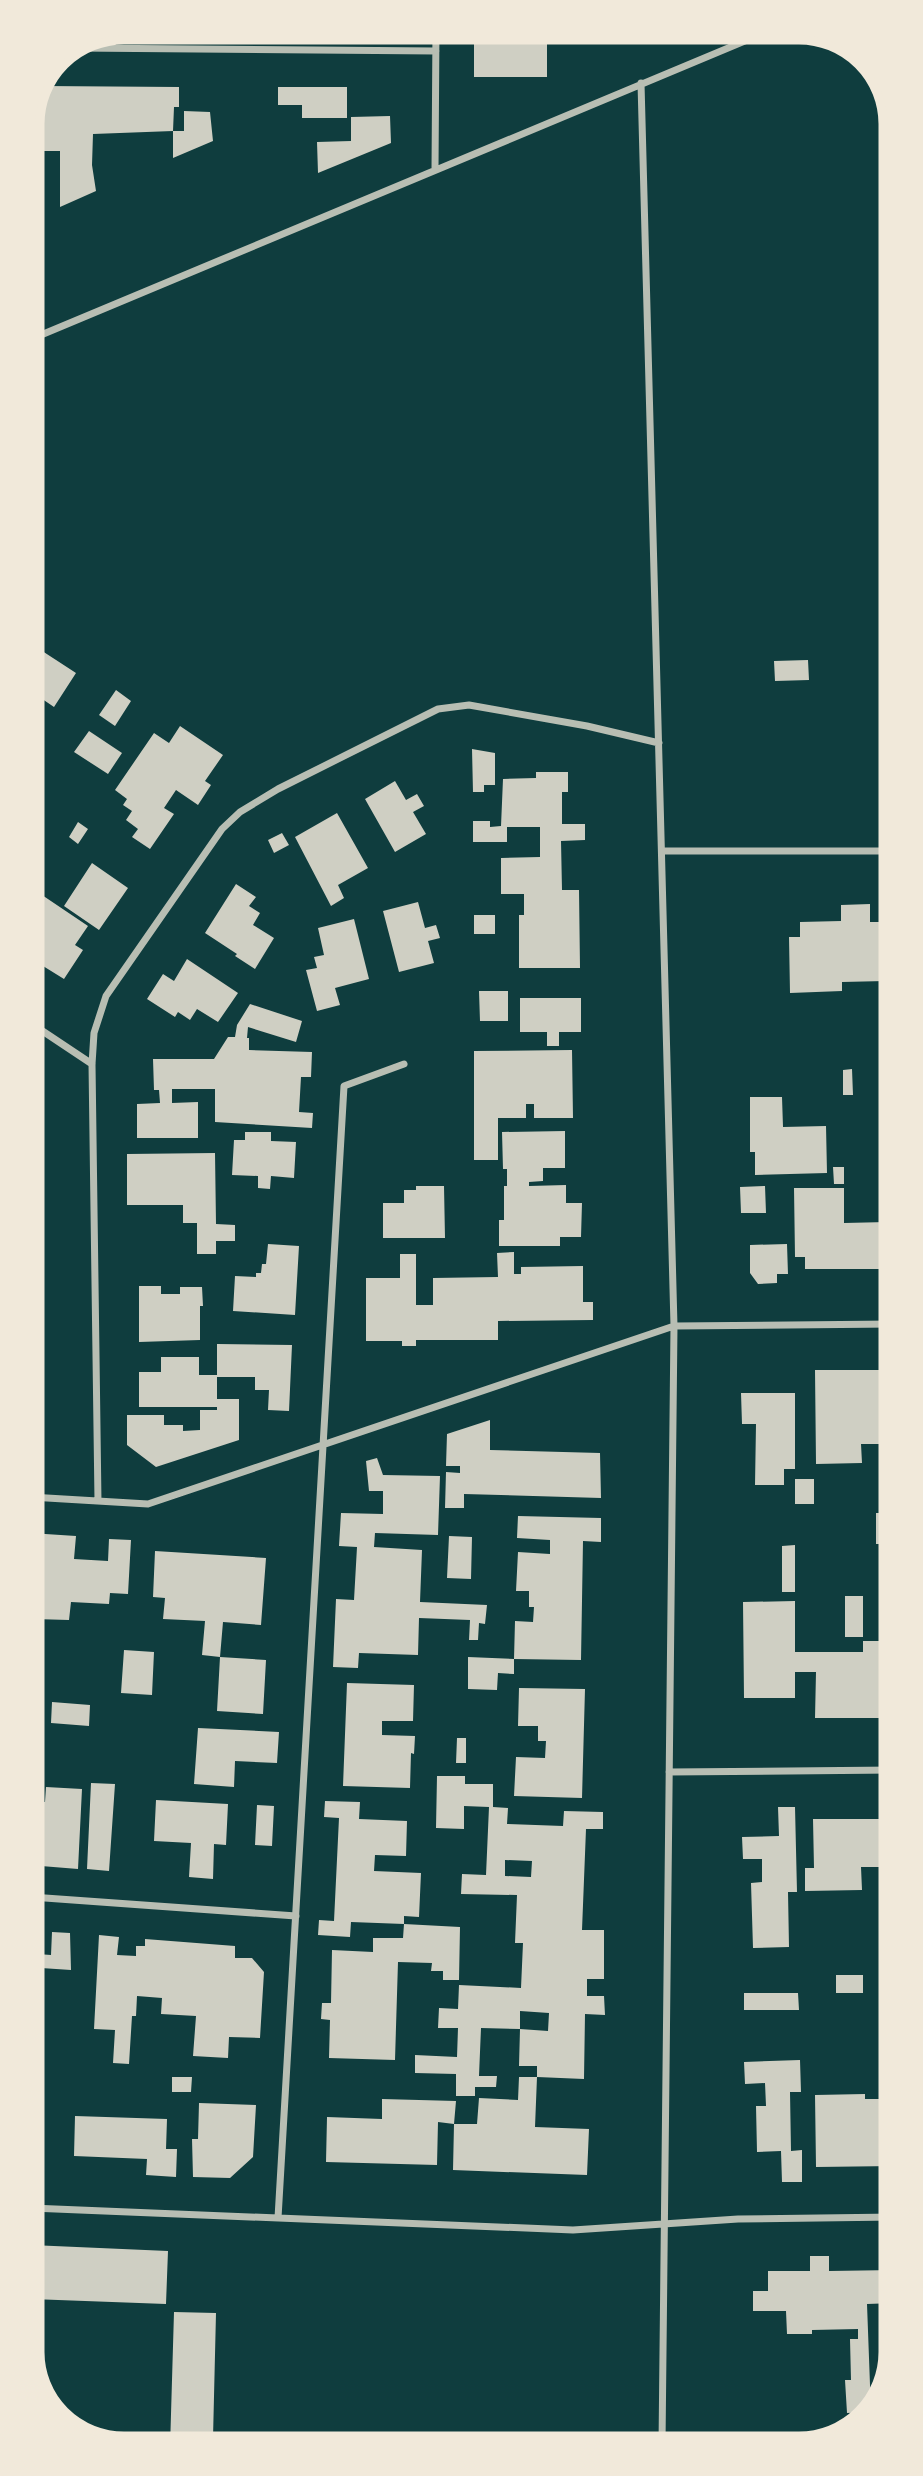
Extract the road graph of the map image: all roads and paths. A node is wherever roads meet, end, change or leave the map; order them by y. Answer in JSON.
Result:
{"nodes":[{"id":1,"x":436,"y":40,"type":"edge"},
{"id":2,"x":747,"y":40,"type":"edge"},
{"id":3,"x":90,"y":48,"type":"edge"},
{"id":4,"x":436,"y":51,"type":"junction"},
{"id":5,"x":641,"y":83,"type":"junction"},
{"id":6,"x":435,"y":170,"type":"junction"},
{"id":7,"x":40,"y":335,"type":"edge"},
{"id":8,"x":659,"y":743,"type":"junction"},
{"id":9,"x":662,"y":851,"type":"junction"},
{"id":10,"x":883,"y":851,"type":"edge"},
{"id":11,"x":40,"y":1029,"type":"edge"},
{"id":12,"x":92,"y":1064,"type":"junction"},
{"id":13,"x":404,"y":1064,"type":"dead end"},
{"id":14,"x":883,"y":1324,"type":"edge"},
{"id":15,"x":674,"y":1325,"type":"junction"},
{"id":16,"x":323,"y":1447,"type":"junction"},
{"id":17,"x":40,"y":1498,"type":"edge"},
{"id":18,"x":98,"y":1501,"type":"junction"},
{"id":19,"x":883,"y":1770,"type":"edge"},
{"id":20,"x":669,"y":1772,"type":"junction"},
{"id":21,"x":40,"y":1898,"type":"edge"},
{"id":22,"x":296,"y":1916,"type":"junction"},
{"id":23,"x":40,"y":2208,"type":"edge"},
{"id":24,"x":883,"y":2217,"type":"edge"},
{"id":25,"x":278,"y":2218,"type":"junction"},
{"id":26,"x":665,"y":2223,"type":"junction"},
{"id":27,"x":662,"y":2436,"type":"edge"}],
"edges":[{"from":1,"to":4,"type":"street"},
{"from":2,"to":5,"type":"street"},
{"from":3,"to":4,"type":"street"},
{"from":4,"to":6,"type":"street"},
{"from":5,"to":6,"type":"street"},
{"from":5,"to":8,"type":"street"},
{"from":6,"to":7,"type":"street"},
{"from":8,"to":9,"type":"street"},
{"from":8,"to":12,"type":"street"},
{"from":9,"to":10,"type":"street"},
{"from":9,"to":15,"type":"street"},
{"from":11,"to":12,"type":"street"},
{"from":12,"to":18,"type":"street"},
{"from":13,"to":16,"type":"street"},
{"from":14,"to":15,"type":"street"},
{"from":15,"to":16,"type":"street"},
{"from":15,"to":20,"type":"street"},
{"from":16,"to":18,"type":"street"},
{"from":16,"to":22,"type":"street"},
{"from":17,"to":18,"type":"street"},
{"from":19,"to":20,"type":"street"},
{"from":20,"to":26,"type":"street"},
{"from":21,"to":22,"type":"street"},
{"from":22,"to":25,"type":"street"},
{"from":23,"to":25,"type":"street"},
{"from":24,"to":26,"type":"street"},
{"from":25,"to":26,"type":"street"},
{"from":26,"to":27,"type":"street"}]}
